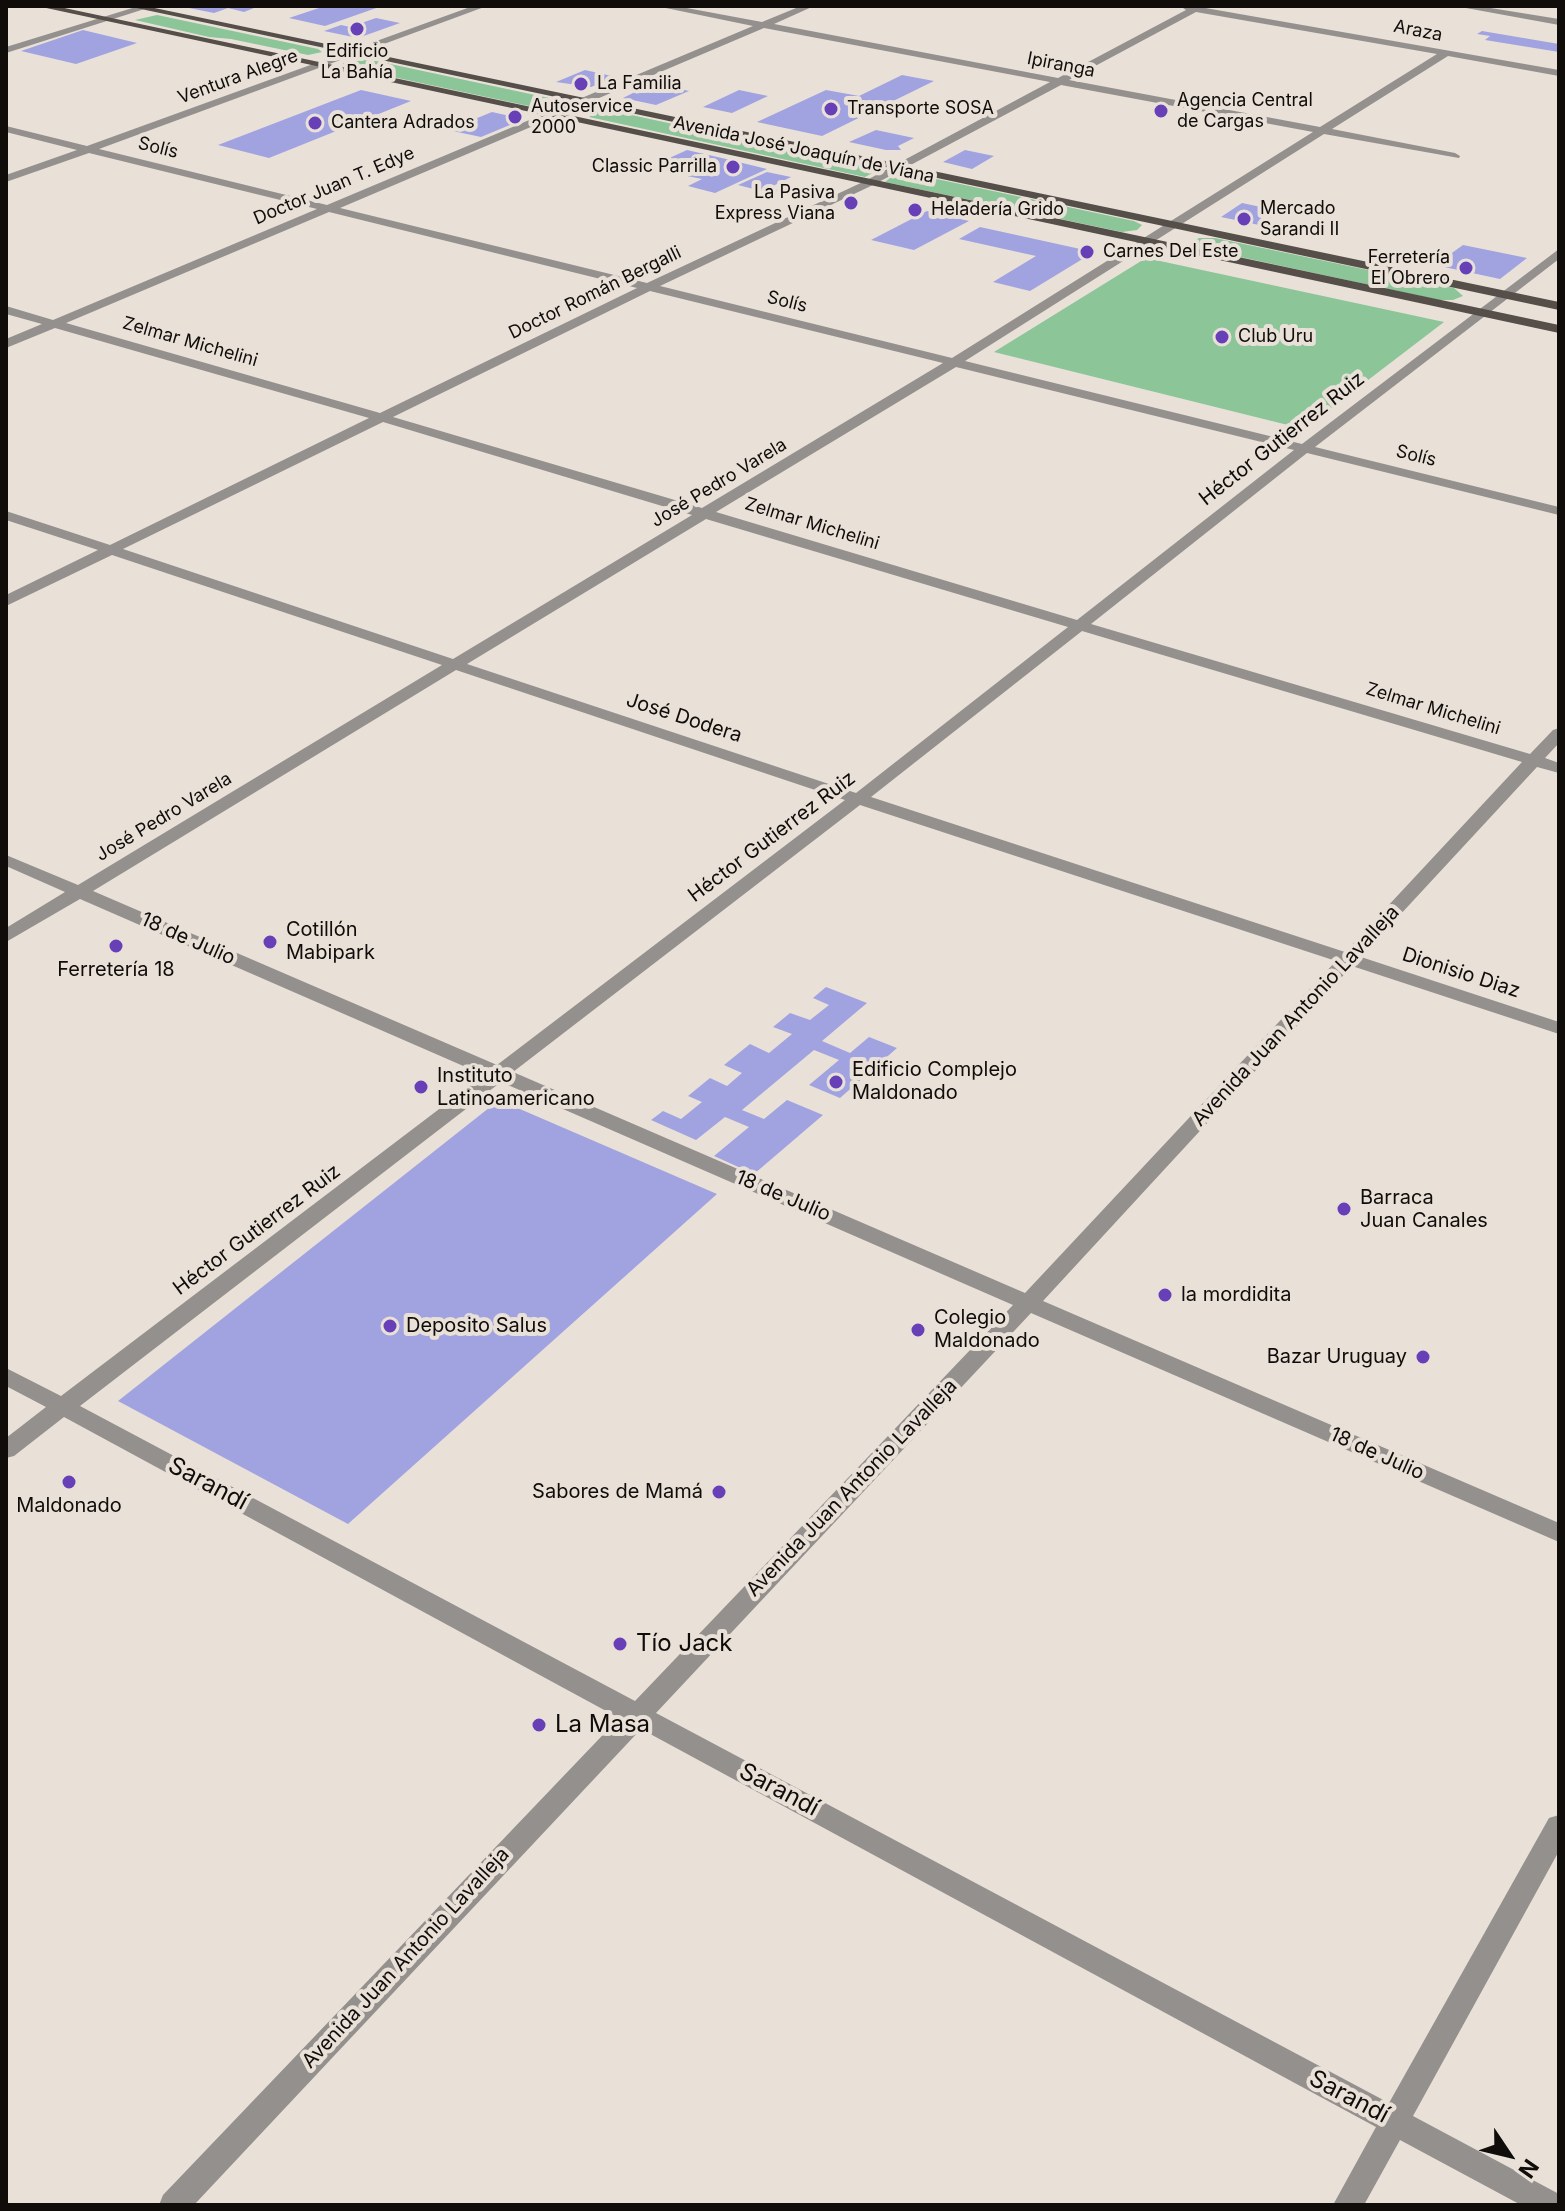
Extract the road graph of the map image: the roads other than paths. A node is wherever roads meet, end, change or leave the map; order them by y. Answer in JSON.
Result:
{"nodes":[{"id":1,"x":42,"y":6,"type":"edge"},
{"id":2,"x":482,"y":6,"type":"edge"},
{"id":3,"x":661,"y":6,"type":"edge"},
{"id":4,"x":809,"y":6,"type":"edge"},
{"id":5,"x":1176,"y":6,"type":"edge"},
{"id":6,"x":1460,"y":6,"type":"edge"},
{"id":7,"x":1525,"y":6,"type":"edge"},
{"id":8,"x":141,"y":7,"type":"edge"},
{"id":9,"x":1195,"y":9,"type":"junction"},
{"id":10,"x":1559,"y":12,"type":"edge"},
{"id":11,"x":104,"y":19,"type":"junction"},
{"id":12,"x":1559,"y":22,"type":"edge"},
{"id":13,"x":764,"y":25,"type":"junction"},
{"id":14,"x":6,"y":50,"type":"edge"},
{"id":15,"x":357,"y":52,"type":"junction"},
{"id":16,"x":1446,"y":53,"type":"junction"},
{"id":17,"x":320,"y":64,"type":"junction"},
{"id":18,"x":1559,"y":73,"type":"edge"},
{"id":19,"x":1058,"y":81,"type":"junction"},
{"id":20,"x":588,"y":102,"type":"junction"},
{"id":21,"x":555,"y":114,"type":"junction"},
{"id":22,"x":6,"y":129,"type":"edge"},
{"id":23,"x":1323,"y":131,"type":"junction"},
{"id":24,"x":87,"y":149,"type":"junction"},
{"id":25,"x":1455,"y":156,"type":"dead end"},
{"id":26,"x":899,"y":165,"type":"junction"},
{"id":27,"x":6,"y":179,"type":"edge"},
{"id":28,"x":869,"y":183,"type":"junction"},
{"id":29,"x":328,"y":208,"type":"junction"},
{"id":30,"x":1176,"y":224,"type":"junction"},
{"id":31,"x":1149,"y":242,"type":"junction"},
{"id":32,"x":1559,"y":253,"type":"edge"},
{"id":33,"x":648,"y":287,"type":"junction"},
{"id":34,"x":1506,"y":296,"type":"junction"},
{"id":35,"x":1559,"y":306,"type":"edge"},
{"id":36,"x":6,"y":310,"type":"edge"},
{"id":37,"x":1480,"y":313,"type":"junction"},
{"id":38,"x":54,"y":324,"type":"junction"},
{"id":39,"x":1559,"y":329,"type":"edge"},
{"id":40,"x":6,"y":344,"type":"edge"},
{"id":41,"x":956,"y":361,"type":"junction"},
{"id":42,"x":380,"y":417,"type":"junction"},
{"id":43,"x":1306,"y":447,"type":"junction"},
{"id":44,"x":1559,"y":511,"type":"edge"},
{"id":45,"x":707,"y":514,"type":"junction"},
{"id":46,"x":6,"y":515,"type":"edge"},
{"id":47,"x":112,"y":551,"type":"junction"},
{"id":48,"x":6,"y":601,"type":"edge"},
{"id":49,"x":1080,"y":625,"type":"junction"},
{"id":50,"x":454,"y":664,"type":"junction"},
{"id":51,"x":1559,"y":733,"type":"edge"},
{"id":52,"x":1534,"y":760,"type":"junction"},
{"id":53,"x":1559,"y":768,"type":"edge"},
{"id":54,"x":858,"y":799,"type":"junction"},
{"id":55,"x":6,"y":860,"type":"edge"},
{"id":56,"x":80,"y":892,"type":"junction"},
{"id":57,"x":6,"y":936,"type":"edge"},
{"id":58,"x":1349,"y":959,"type":"junction"},
{"id":59,"x":1559,"y":1028,"type":"edge"},
{"id":60,"x":498,"y":1074,"type":"junction"},
{"id":61,"x":1030,"y":1301,"type":"junction"},
{"id":62,"x":6,"y":1376,"type":"edge"},
{"id":63,"x":62,"y":1406,"type":"junction"},
{"id":64,"x":6,"y":1450,"type":"edge"},
{"id":65,"x":1559,"y":1533,"type":"edge"},
{"id":66,"x":637,"y":1713,"type":"junction"},
{"id":67,"x":1559,"y":1826,"type":"edge"},
{"id":68,"x":1395,"y":2122,"type":"junction"},
{"id":69,"x":174,"y":2205,"type":"edge"},
{"id":70,"x":1348,"y":2205,"type":"edge"},
{"id":71,"x":1550,"y":2205,"type":"edge"}],
"edges":[{"from":1,"to":11,"type":"main road","name":"Avenida José Joaquín de Viana"},
{"from":2,"to":15,"type":"street","name":"Ventura Alegre"},
{"from":3,"to":13,"type":"street","name":"Ipiranga"},
{"from":4,"to":13,"type":"street","name":"Doctor Juan T. Edye"},
{"from":5,"to":9,"type":"street","name":"Araza"},
{"from":6,"to":12,"type":"street"},
{"from":7,"to":10,"type":"street"},
{"from":8,"to":11,"type":"street"},
{"from":8,"to":15,"type":"main road","name":"Avenida José Joaquín de Viana"},
{"from":9,"to":16,"type":"street","name":"Araza"},
{"from":9,"to":19,"type":"street","name":"Doctor Román Bergalli"},
{"from":11,"to":14,"type":"street"},
{"from":11,"to":17,"type":"main road","name":"Avenida José Joaquín de Viana"},
{"from":13,"to":19,"type":"street","name":"Ipiranga"},
{"from":13,"to":20,"type":"street","name":"Doctor Juan T. Edye"},
{"from":15,"to":17,"type":"street","name":"Ventura Alegre"},
{"from":15,"to":20,"type":"main road","name":"Avenida José Joaquín de Viana"},
{"from":16,"to":18,"type":"street","name":"Araza"},
{"from":16,"to":23,"type":"street","name":"José Pedro Varela"},
{"from":17,"to":21,"type":"main road","name":"Avenida José Joaquín de Viana"},
{"from":17,"to":24,"type":"street","name":"Ventura Alegre"},
{"from":19,"to":23,"type":"street","name":"Ipiranga"},
{"from":19,"to":26,"type":"street","name":"Doctor Román Bergalli"},
{"from":20,"to":21,"type":"street","name":"Doctor Juan T. Edye"},
{"from":20,"to":26,"type":"main road","name":"Avenida José Joaquín de Viana"},
{"from":21,"to":28,"type":"main road","name":"Avenida José Joaquín de Viana"},
{"from":21,"to":29,"type":"street","name":"Doctor Juan T. Edye"},
{"from":22,"to":24,"type":"street","name":"Solís"},
{"from":23,"to":25,"type":"street","name":"Ipiranga"},
{"from":23,"to":30,"type":"street","name":"José Pedro Varela"},
{"from":24,"to":27,"type":"street","name":"Ventura Alegre"},
{"from":24,"to":29,"type":"street","name":"Solís"},
{"from":26,"to":28,"type":"street","name":"Doctor Román Bergalli"},
{"from":26,"to":30,"type":"main road","name":"Avenida José Joaquín de Viana"},
{"from":28,"to":31,"type":"main road","name":"Avenida José Joaquín de Viana"},
{"from":28,"to":33,"type":"street","name":"Doctor Román Bergalli"},
{"from":29,"to":33,"type":"street","name":"Solís"},
{"from":29,"to":38,"type":"street","name":"Doctor Juan T. Edye"},
{"from":30,"to":31,"type":"street","name":"José Pedro Varela"},
{"from":30,"to":34,"type":"main road","name":"Avenida José Joaquín de Viana"},
{"from":31,"to":37,"type":"main road","name":"Avenida José Joaquín de Viana"},
{"from":31,"to":41,"type":"street","name":"José Pedro Varela"},
{"from":32,"to":34,"type":"street","name":"Héctor Gutierrez Ruiz"},
{"from":33,"to":41,"type":"street","name":"Solís"},
{"from":33,"to":42,"type":"street","name":"Doctor Román Bergalli"},
{"from":34,"to":35,"type":"main road","name":"Avenida José Joaquín de Viana"},
{"from":34,"to":37,"type":"street","name":"Héctor Gutierrez Ruiz"},
{"from":36,"to":38,"type":"street","name":"Zelmar Michelini"},
{"from":37,"to":39,"type":"main road","name":"Avenida José Joaquín de Viana"},
{"from":37,"to":43,"type":"street","name":"Héctor Gutierrez Ruiz"},
{"from":38,"to":40,"type":"street","name":"Doctor Juan T. Edye"},
{"from":38,"to":42,"type":"street","name":"Zelmar Michelini"},
{"from":41,"to":43,"type":"street","name":"Solís"},
{"from":41,"to":45,"type":"street","name":"José Pedro Varela"},
{"from":42,"to":45,"type":"street","name":"Zelmar Michelini"},
{"from":42,"to":47,"type":"street","name":"Doctor Román Bergalli"},
{"from":43,"to":44,"type":"street","name":"Solís"},
{"from":43,"to":49,"type":"street","name":"Héctor Gutierrez Ruiz"},
{"from":45,"to":49,"type":"street","name":"Zelmar Michelini"},
{"from":45,"to":50,"type":"street","name":"José Pedro Varela"},
{"from":46,"to":47,"type":"street","name":"José Dodera"},
{"from":47,"to":48,"type":"street","name":"Doctor Román Bergalli"},
{"from":47,"to":50,"type":"street","name":"José Dodera"},
{"from":49,"to":52,"type":"street","name":"Zelmar Michelini"},
{"from":49,"to":54,"type":"street","name":"Héctor Gutierrez Ruiz"},
{"from":50,"to":54,"type":"street","name":"José Dodera"},
{"from":50,"to":56,"type":"street","name":"José Pedro Varela"},
{"from":51,"to":52,"type":"street","name":"Avenida Juan Antonio Lavalleja"},
{"from":52,"to":53,"type":"street","name":"Zelmar Michelini"},
{"from":52,"to":58,"type":"street","name":"Avenida Juan Antonio Lavalleja"},
{"from":54,"to":58,"type":"street","name":"José Dodera"},
{"from":54,"to":60,"type":"street","name":"Héctor Gutierrez Ruiz"},
{"from":55,"to":56,"type":"street","name":"18 de Julio"},
{"from":56,"to":57,"type":"street","name":"José Pedro Varela"},
{"from":56,"to":60,"type":"street","name":"18 de Julio"},
{"from":58,"to":59,"type":"street","name":"Dionisio Diaz"},
{"from":58,"to":61,"type":"street","name":"Avenida Juan Antonio Lavalleja"},
{"from":60,"to":61,"type":"street","name":"18 de Julio"},
{"from":60,"to":63,"type":"street","name":"Héctor Gutierrez Ruiz"},
{"from":61,"to":65,"type":"street","name":"18 de Julio"},
{"from":61,"to":66,"type":"street","name":"Avenida Juan Antonio Lavalleja"},
{"from":62,"to":63,"type":"street","name":"Sarandí"},
{"from":63,"to":64,"type":"street","name":"Héctor Gutierrez Ruiz"},
{"from":63,"to":66,"type":"street","name":"Sarandí"},
{"from":66,"to":68,"type":"street","name":"Sarandí"},
{"from":66,"to":69,"type":"street","name":"Avenida Juan Antonio Lavalleja"},
{"from":67,"to":68,"type":"street"},
{"from":68,"to":70,"type":"street"},
{"from":68,"to":71,"type":"street","name":"Sarandí"}]}
